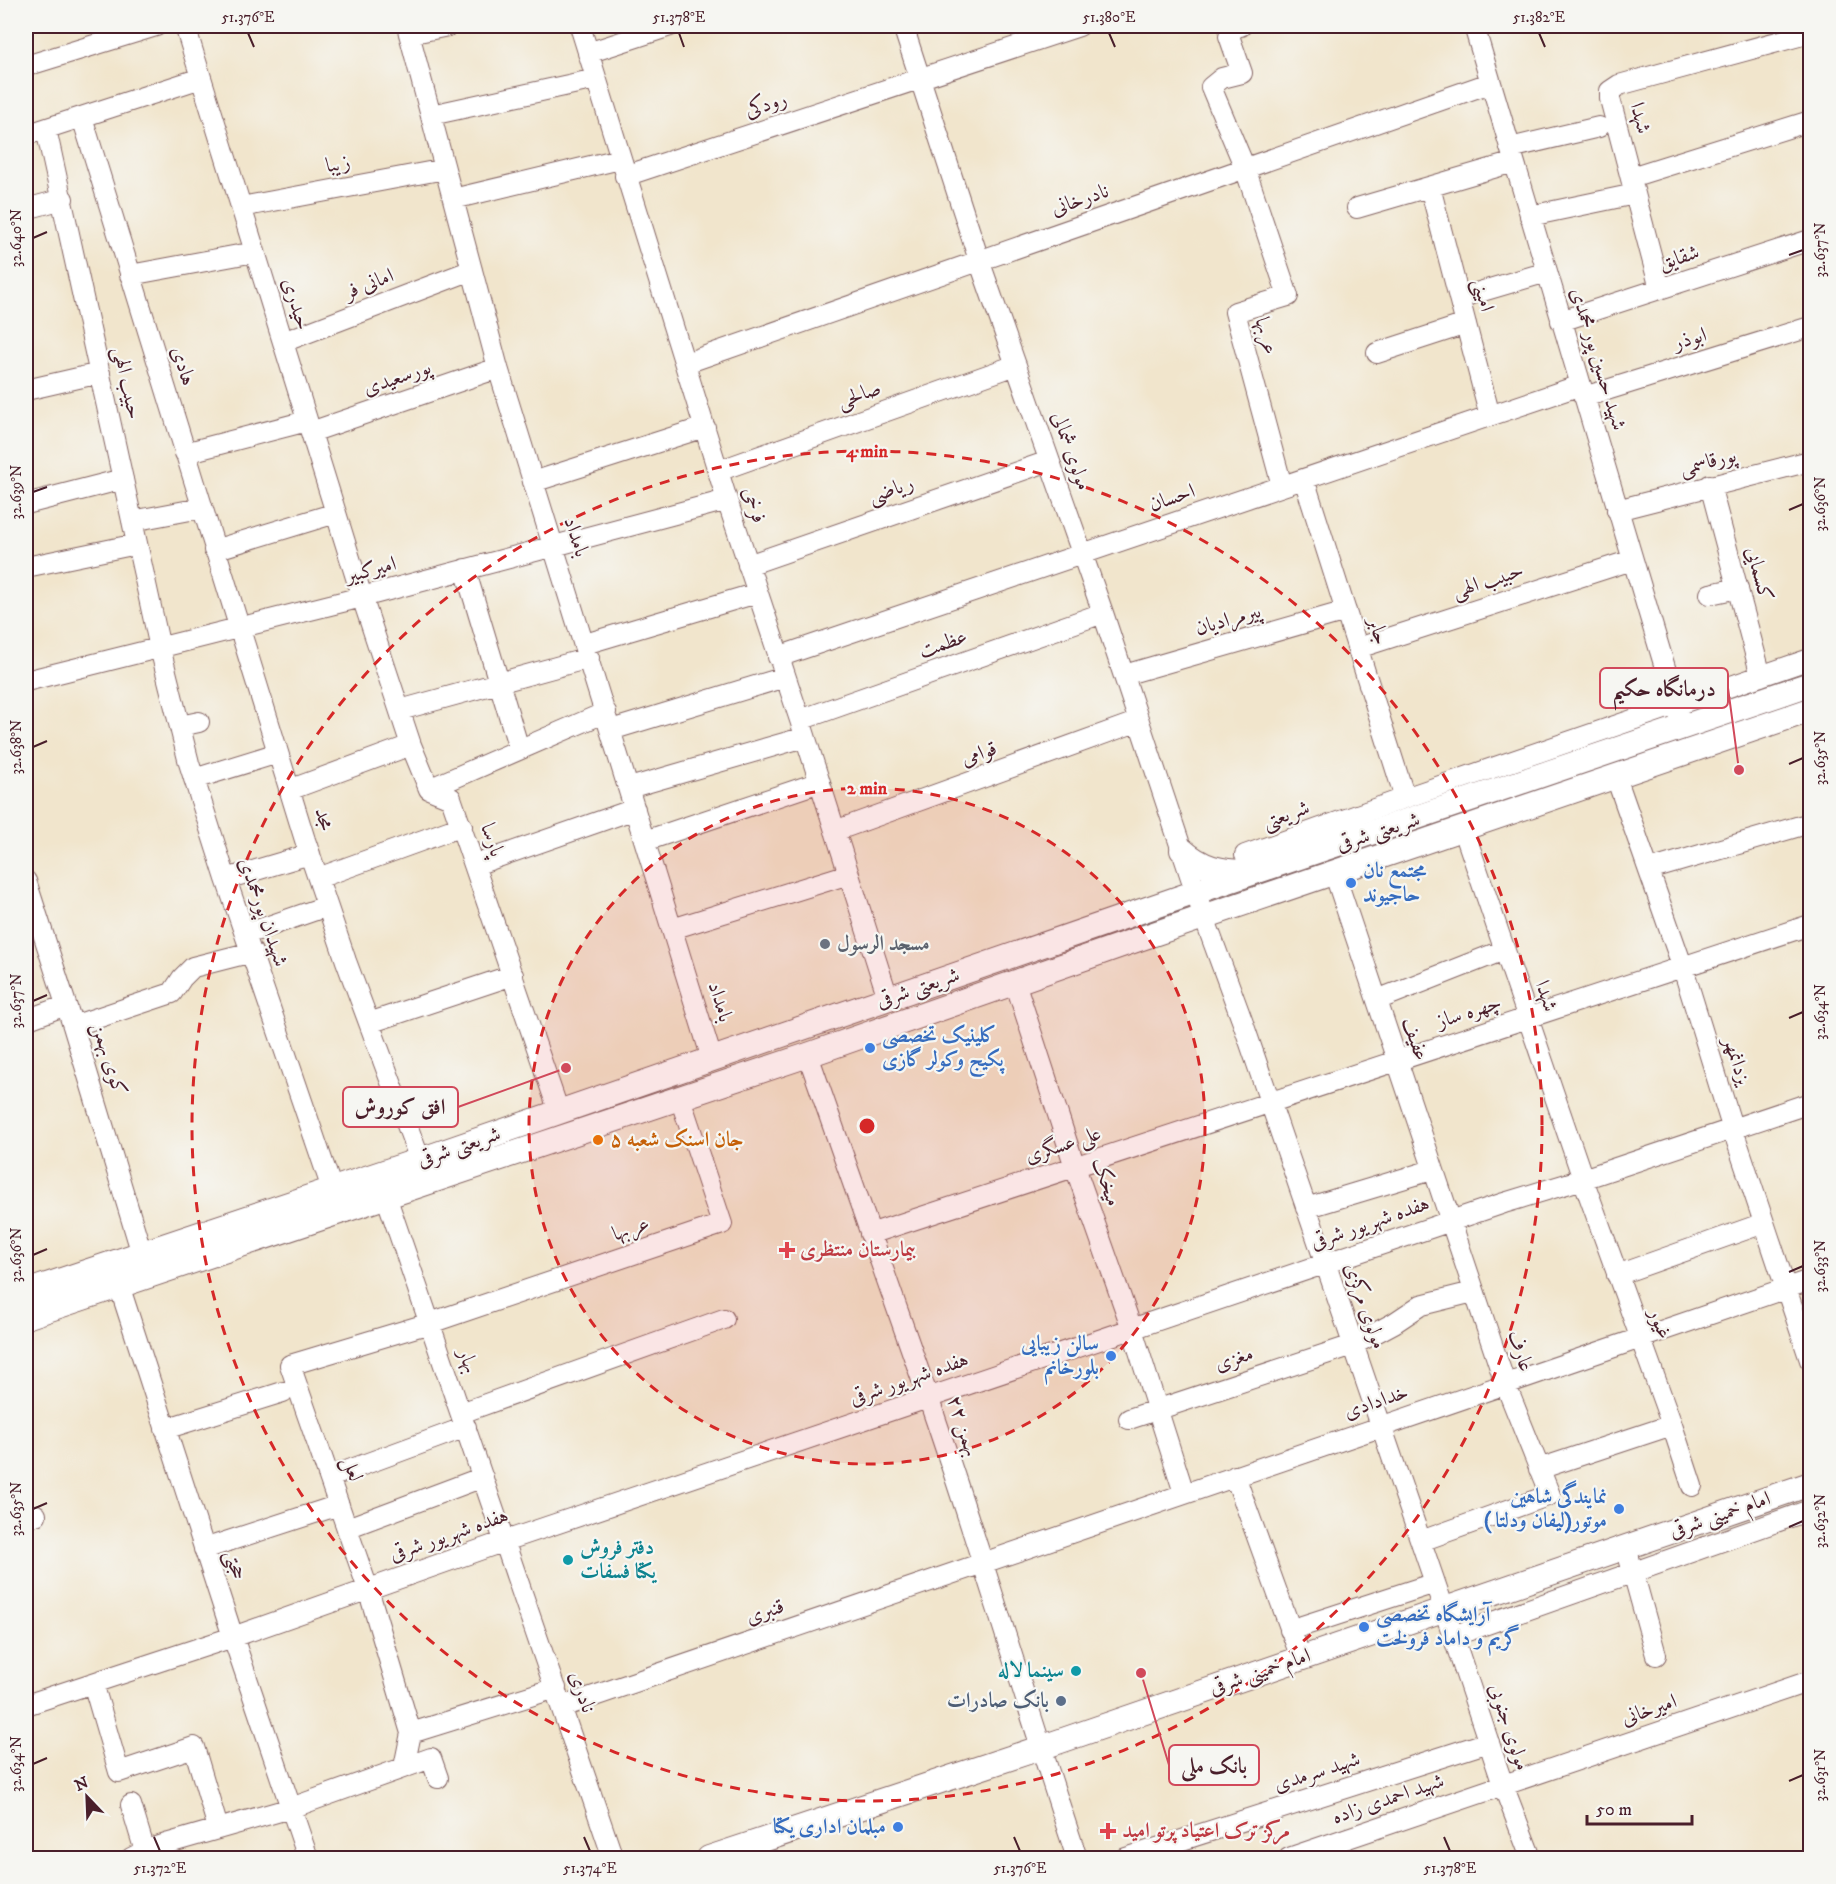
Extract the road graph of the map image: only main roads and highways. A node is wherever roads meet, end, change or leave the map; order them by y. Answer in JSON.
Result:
{"nodes":[{"id":1,"x":1810,"y":684,"type":"edge"},
{"id":2,"x":1810,"y":710,"type":"edge"},
{"id":3,"x":1182,"y":850,"type":"road end"},
{"id":4,"x":1252,"y":863,"type":"junction"},
{"id":5,"x":1284,"y":863,"type":"junction"},
{"id":6,"x":1293,"y":887,"type":"junction"},
{"id":7,"x":1086,"y":930,"type":"junction"},
{"id":8,"x":1093,"y":955,"type":"junction"},
{"id":9,"x":26,"y":1292,"type":"edge"},
{"id":10,"x":26,"y":1317,"type":"edge"},
{"id":11,"x":1810,"y":1484,"type":"edge"},
{"id":12,"x":709,"y":1858,"type":"edge"}],
"edges":[{"from":1,"to":5,"type":"main road","name":"شریعتی شرقی"},
{"from":2,"to":6,"type":"main road","name":"شریعتی شرقی"},
{"from":3,"to":4,"type":"main road"},
{"from":4,"to":5,"type":"main road","name":"شریعتی شرقی"},
{"from":4,"to":7,"type":"main road","name":"شریعتی شرقی"},
{"from":5,"to":6,"type":"main road"},
{"from":6,"to":8,"type":"main road","name":"شریعتی شرقی"},
{"from":7,"to":8,"type":"main road"},
{"from":7,"to":9,"type":"main road","name":"شریعتی شرقی"},
{"from":8,"to":10,"type":"main road","name":"شریعتی شرقی"},
{"from":11,"to":12,"type":"main road","name":"امام خمینی شرقی"}]}
